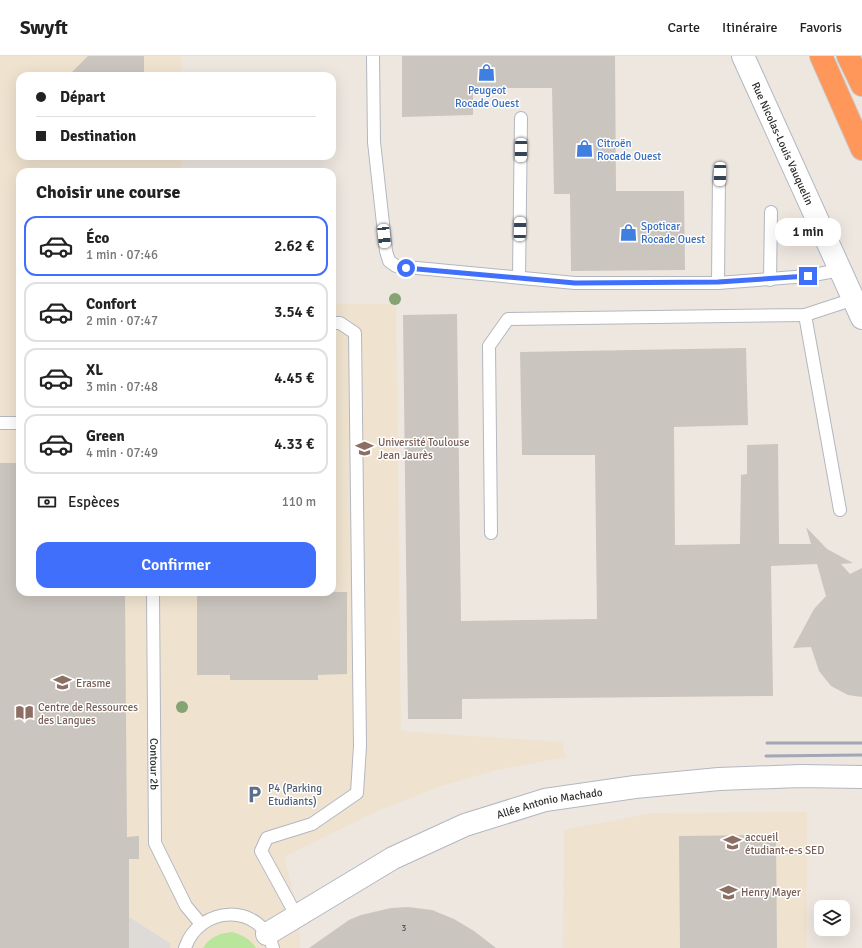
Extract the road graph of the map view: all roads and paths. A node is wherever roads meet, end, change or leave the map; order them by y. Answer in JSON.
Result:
{"nodes":[{"id":1,"x":374,"y":56,"type":"edge"},
{"id":2,"x":743,"y":56,"type":"edge"},
{"id":3,"x":821,"y":56,"type":"edge"},
{"id":4,"x":848,"y":56,"type":"edge"},
{"id":5,"x":862,"y":85,"type":"edge"},
{"id":6,"x":521,"y":118,"type":"dead end"},
{"id":7,"x":862,"y":149,"type":"edge"},
{"id":8,"x":720,"y":174,"type":"dead end"},
{"id":9,"x":771,"y":212,"type":"dead end"},
{"id":10,"x":840,"y":270,"type":"junction"},
{"id":11,"x":519,"y":277,"type":"junction"},
{"id":12,"x":770,"y":280,"type":"junction"},
{"id":13,"x":718,"y":282,"type":"junction"},
{"id":14,"x":858,"y":309,"type":"edge"},
{"id":15,"x":805,"y":315,"type":"junction"},
{"id":16,"x":336,"y":323,"type":"edge"},
{"id":17,"x":0,"y":423,"type":"edge"},
{"id":18,"x":16,"y":423,"type":"edge"},
{"id":19,"x":840,"y":510,"type":"dead end"},
{"id":20,"x":491,"y":533,"type":"dead end"},
{"id":21,"x":153,"y":596,"type":"edge"},
{"id":22,"x":862,"y":777,"type":"edge"},
{"id":23,"x":296,"y":915,"type":"junction"},
{"id":24,"x":201,"y":924,"type":"junction"},
{"id":25,"x":270,"y":941,"type":"edge"},
{"id":26,"x":185,"y":948,"type":"edge"}],
"edges":[{"from":1,"to":11,"type":"lane"},
{"from":2,"to":10,"type":"street","name":"Rue Nicolas-Louis Vauquelin"},
{"from":3,"to":7,"type":"highway"},
{"from":4,"to":5,"type":"highway"},
{"from":6,"to":11,"type":"lane"},
{"from":8,"to":13,"type":"lane"},
{"from":9,"to":12,"type":"lane"},
{"from":10,"to":12,"type":"lane"},
{"from":10,"to":14,"type":"street","name":"Rue Nicolas-Louis Vauquelin"},
{"from":11,"to":13,"type":"lane"},
{"from":12,"to":13,"type":"lane"},
{"from":14,"to":15,"type":"lane"},
{"from":15,"to":19,"type":"lane"},
{"from":15,"to":20,"type":"lane"},
{"from":16,"to":23,"type":"lane"},
{"from":17,"to":18,"type":"lane"},
{"from":21,"to":24,"type":"lane","name":"Contour 2b"},
{"from":22,"to":23,"type":"street","name":"Allée Antonio Machado"},
{"from":23,"to":25,"type":"street","name":"Allée Antonio Machado"},
{"from":24,"to":25,"type":"lane"},
{"from":24,"to":26,"type":"lane"}]}
